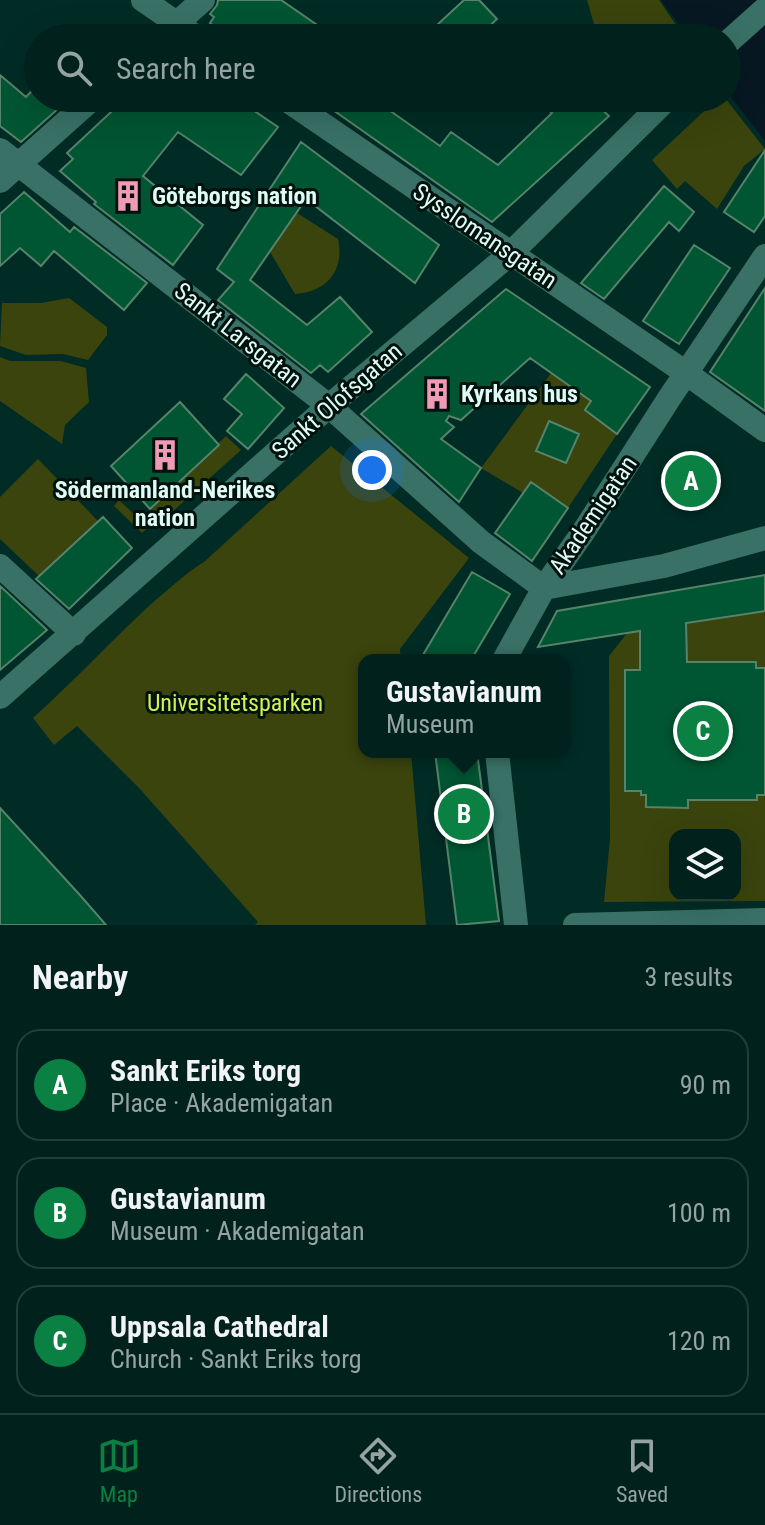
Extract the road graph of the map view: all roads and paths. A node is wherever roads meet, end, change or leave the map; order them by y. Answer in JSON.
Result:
{"nodes":[{"id":1,"x":143,"y":0,"type":"edge"},
{"id":2,"x":203,"y":0,"type":"edge"},
{"id":3,"x":765,"y":9,"type":"edge"},
{"id":4,"x":163,"y":24,"type":"edge"},
{"id":5,"x":175,"y":24,"type":"edge"},
{"id":6,"x":741,"y":30,"type":"edge"},
{"id":7,"x":75,"y":112,"type":"edge"},
{"id":8,"x":304,"y":112,"type":"edge"},
{"id":9,"x":654,"y":112,"type":"edge"},
{"id":10,"x":6,"y":165,"type":"edge"},
{"id":11,"x":510,"y":254,"type":"junction"},
{"id":12,"x":765,"y":256,"type":"edge"},
{"id":13,"x":686,"y":373,"type":"junction"},
{"id":14,"x":329,"y":406,"type":"junction"},
{"id":15,"x":765,"y":430,"type":"edge"},
{"id":16,"x":765,"y":538,"type":"edge"},
{"id":17,"x":0,"y":566,"type":"edge"},
{"id":18,"x":544,"y":588,"type":"junction"},
{"id":19,"x":74,"y":634,"type":"junction"},
{"id":20,"x":507,"y":654,"type":"edge"},
{"id":21,"x":0,"y":697,"type":"edge"},
{"id":22,"x":498,"y":758,"type":"edge"},
{"id":23,"x":765,"y":920,"type":"edge"},
{"id":24,"x":738,"y":923,"type":"edge"},
{"id":25,"x":516,"y":925,"type":"edge"},
{"id":26,"x":575,"y":925,"type":"edge"}],
"edges":[{"from":1,"to":4,"type":"street"},
{"from":2,"to":5,"type":"street"},
{"from":3,"to":6,"type":"street"},
{"from":7,"to":10,"type":"street"},
{"from":8,"to":11,"type":"street","name":"Sysslomansgatan"},
{"from":9,"to":11,"type":"street","name":"Sankt Olofsgatan"},
{"from":10,"to":14,"type":"street","name":"Sankt Larsgatan"},
{"from":11,"to":13,"type":"street","name":"Sysslomansgatan"},
{"from":11,"to":14,"type":"street","name":"Sankt Olofsgatan"},
{"from":12,"to":13,"type":"street","name":"Akademigatan"},
{"from":13,"to":15,"type":"street","name":"Sysslomansgatan"},
{"from":13,"to":18,"type":"street","name":"Akademigatan"},
{"from":14,"to":18,"type":"street","name":"Sankt Larsgatan"},
{"from":14,"to":19,"type":"street","name":"Sankt Olofsgatan"},
{"from":16,"to":18,"type":"street"},
{"from":17,"to":19,"type":"street"},
{"from":18,"to":20,"type":"street","name":"Akademigatan"},
{"from":19,"to":21,"type":"street","name":"Sankt Olofsgatan"},
{"from":22,"to":25,"type":"street"},
{"from":23,"to":24,"type":"street"},
{"from":24,"to":26,"type":"street"}]}
